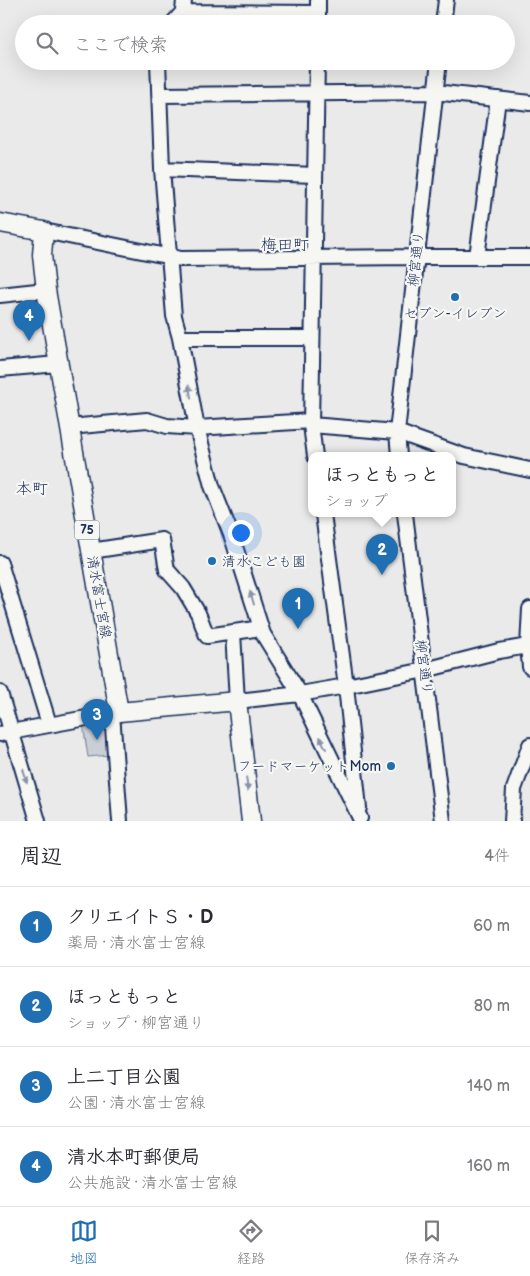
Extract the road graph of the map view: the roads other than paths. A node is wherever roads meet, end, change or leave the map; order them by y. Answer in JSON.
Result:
{"nodes":[{"id":1,"x":446,"y":0,"type":"edge"},
{"id":2,"x":184,"y":6,"type":"edge"},
{"id":3,"x":318,"y":12,"type":"edge"},
{"id":4,"x":444,"y":15,"type":"edge"},
{"id":5,"x":159,"y":70,"type":"edge"},
{"id":6,"x":317,"y":70,"type":"edge"},
{"id":7,"x":438,"y":70,"type":"edge"},
{"id":8,"x":435,"y":92,"type":"junction"},
{"id":9,"x":317,"y":93,"type":"junction"},
{"id":10,"x":160,"y":95,"type":"junction"},
{"id":11,"x":498,"y":99,"type":"junction"},
{"id":12,"x":530,"y":103,"type":"edge"},
{"id":13,"x":162,"y":169,"type":"junction"},
{"id":14,"x":315,"y":175,"type":"junction"},
{"id":15,"x":0,"y":223,"type":"edge"},
{"id":16,"x":44,"y":231,"type":"junction"},
{"id":17,"x":416,"y":256,"type":"junction"},
{"id":18,"x":478,"y":257,"type":"junction"},
{"id":19,"x":530,"y":257,"type":"edge"},
{"id":20,"x":169,"y":258,"type":"junction"},
{"id":21,"x":313,"y":259,"type":"junction"},
{"id":22,"x":46,"y":290,"type":"junction"},
{"id":23,"x":0,"y":295,"type":"edge"},
{"id":24,"x":180,"y":338,"type":"junction"},
{"id":25,"x":312,"y":338,"type":"junction"},
{"id":26,"x":58,"y":364,"type":"junction"},
{"id":27,"x":0,"y":369,"type":"edge"},
{"id":28,"x":311,"y":423,"type":"junction"},
{"id":29,"x":69,"y":427,"type":"junction"},
{"id":30,"x":197,"y":428,"type":"junction"},
{"id":31,"x":397,"y":432,"type":"junction"},
{"id":32,"x":315,"y":452,"type":"edge"},
{"id":33,"x":399,"y":452,"type":"edge"},
{"id":34,"x":453,"y":452,"type":"edge"},
{"id":35,"x":456,"y":453,"type":"edge"},
{"id":36,"x":530,"y":470,"type":"edge"},
{"id":37,"x":323,"y":517,"type":"edge"},
{"id":38,"x":405,"y":517,"type":"edge"},
{"id":39,"x":91,"y":551,"type":"junction"},
{"id":40,"x":1,"y":569,"type":"edge"},
{"id":41,"x":530,"y":609,"type":"edge"},
{"id":42,"x":261,"y":628,"type":"junction"},
{"id":43,"x":233,"y":633,"type":"junction"},
{"id":44,"x":528,"y":646,"type":"junction"},
{"id":45,"x":530,"y":667,"type":"edge"},
{"id":46,"x":425,"y":670,"type":"junction"},
{"id":47,"x":346,"y":686,"type":"junction"},
{"id":48,"x":0,"y":694,"type":"edge"},
{"id":49,"x":300,"y":694,"type":"junction"},
{"id":50,"x":237,"y":701,"type":"junction"},
{"id":51,"x":115,"y":713,"type":"junction"},
{"id":52,"x":49,"y":724,"type":"junction"},
{"id":53,"x":6,"y":733,"type":"edge"},
{"id":54,"x":530,"y":745,"type":"edge"},
{"id":55,"x":360,"y":820,"type":"edge"},
{"id":56,"x":38,"y":821,"type":"edge"},
{"id":57,"x":120,"y":821,"type":"edge"},
{"id":58,"x":251,"y":821,"type":"edge"},
{"id":59,"x":443,"y":821,"type":"edge"},
{"id":60,"x":512,"y":821,"type":"edge"}],
"edges":[{"from":1,"to":4,"type":"street"},
{"from":2,"to":3,"type":"street"},
{"from":5,"to":10,"type":"street"},
{"from":6,"to":9,"type":"street"},
{"from":7,"to":8,"type":"street","name":"柳宮通り"},
{"from":8,"to":9,"type":"street"},
{"from":8,"to":11,"type":"street"},
{"from":8,"to":17,"type":"street","name":"柳宮通り"},
{"from":9,"to":10,"type":"street"},
{"from":9,"to":14,"type":"street"},
{"from":10,"to":13,"type":"street"},
{"from":11,"to":12,"type":"street"},
{"from":11,"to":18,"type":"street"},
{"from":13,"to":14,"type":"street"},
{"from":13,"to":20,"type":"street"},
{"from":14,"to":21,"type":"street"},
{"from":15,"to":16,"type":"main road"},
{"from":16,"to":20,"type":"street"},
{"from":16,"to":22,"type":"main road","name":"清水富士宮線","number":"75"},
{"from":17,"to":18,"type":"street"},
{"from":17,"to":21,"type":"street"},
{"from":17,"to":31,"type":"street","name":"柳宮通り"},
{"from":18,"to":19,"type":"street"},
{"from":20,"to":21,"type":"street"},
{"from":20,"to":24,"type":"street"},
{"from":21,"to":25,"type":"street"},
{"from":22,"to":23,"type":"street"},
{"from":22,"to":26,"type":"main road","name":"清水富士宮線","number":"75"},
{"from":24,"to":25,"type":"street"},
{"from":30,"to":24,"type":"street","one_way":true},
{"from":25,"to":28,"type":"street"},
{"from":26,"to":27,"type":"street"},
{"from":26,"to":29,"type":"main road","name":"清水富士宮線","number":"75"},
{"from":28,"to":30,"type":"street"},
{"from":28,"to":31,"type":"street"},
{"from":28,"to":32,"type":"street"},
{"from":29,"to":30,"type":"street"},
{"from":29,"to":39,"type":"main road","name":"清水富士宮線","number":"75"},
{"from":42,"to":30,"type":"street","one_way":true},
{"from":31,"to":33,"type":"street","name":"柳宮通り"},
{"from":31,"to":34,"type":"street"},
{"from":35,"to":36,"type":"street"},
{"from":37,"to":47,"type":"street"},
{"from":38,"to":46,"type":"street","name":"柳宮通り"},
{"from":39,"to":43,"type":"street"},
{"from":39,"to":51,"type":"main road","name":"清水富士宮線","number":"75"},
{"from":40,"to":52,"type":"street"},
{"from":41,"to":44,"type":"street"},
{"from":42,"to":43,"type":"street"},
{"from":42,"to":49,"type":"street"},
{"from":43,"to":50,"type":"street"},
{"from":44,"to":45,"type":"street"},
{"from":44,"to":46,"type":"street"},
{"from":46,"to":47,"type":"street"},
{"from":46,"to":59,"type":"street","name":"柳宮通り"},
{"from":47,"to":49,"type":"street"},
{"from":47,"to":55,"type":"street"},
{"from":48,"to":53,"type":"street"},
{"from":49,"to":50,"type":"street"},
{"from":55,"to":49,"type":"street","one_way":true},
{"from":50,"to":51,"type":"main road"},
{"from":50,"to":58,"type":"main road","one_way":true},
{"from":51,"to":52,"type":"street"},
{"from":51,"to":57,"type":"street"},
{"from":52,"to":53,"type":"street"},
{"from":53,"to":56,"type":"street","one_way":true},
{"from":54,"to":60,"type":"street"}]}
